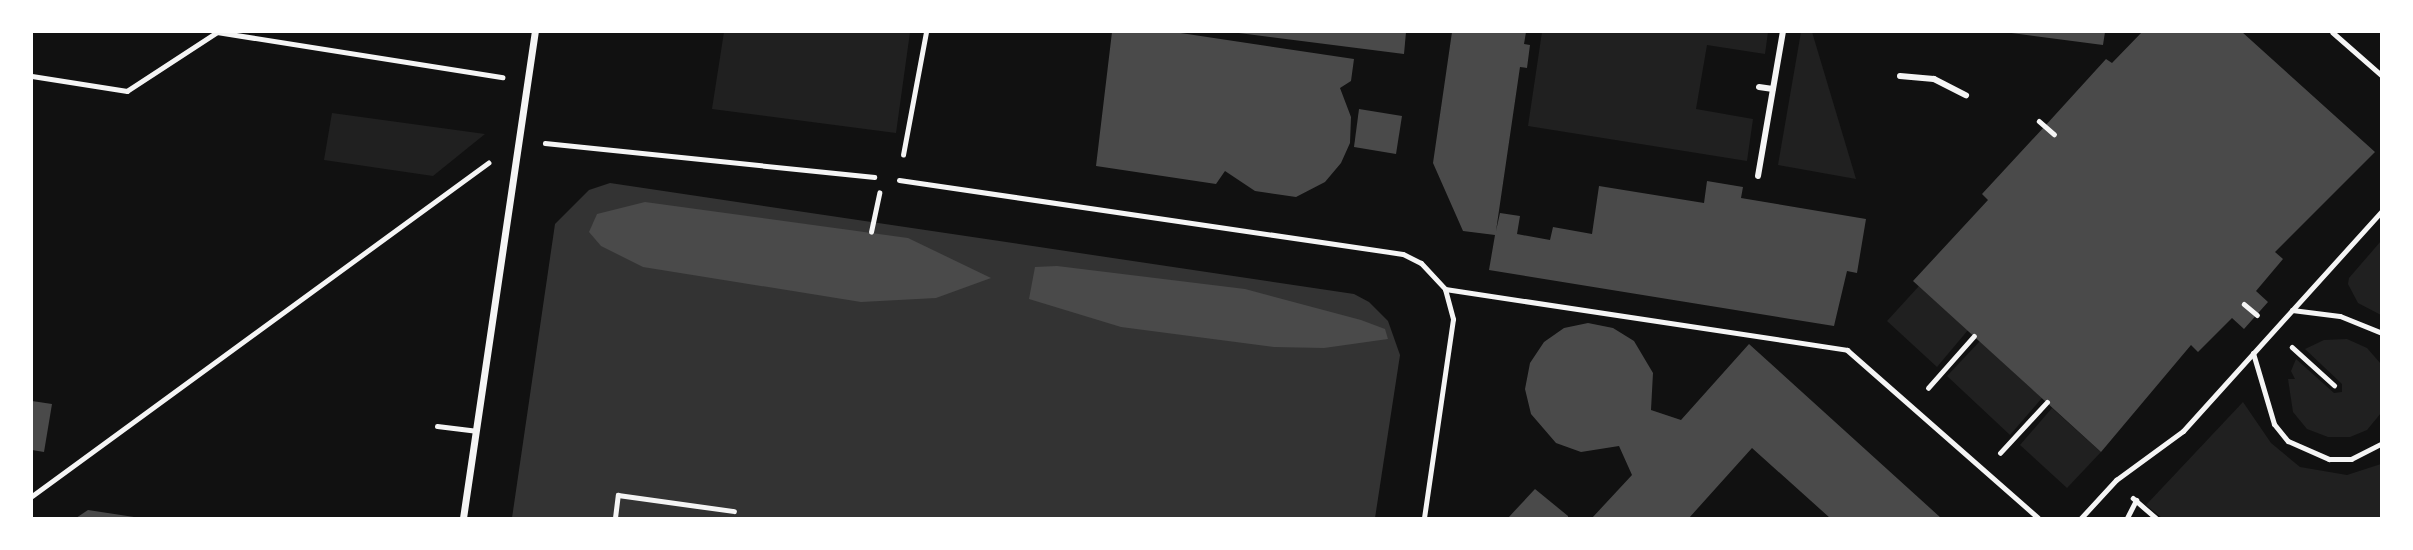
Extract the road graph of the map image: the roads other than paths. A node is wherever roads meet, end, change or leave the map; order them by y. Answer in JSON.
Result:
{"nodes":[{"id":1,"x":535,"y":32,"type":"edge"},
{"id":2,"x":1783,"y":32,"type":"edge"},
{"id":3,"x":2332,"y":32,"type":"edge"},
{"id":4,"x":1900,"y":76,"type":"dead end"},
{"id":5,"x":2382,"y":76,"type":"edge"},
{"id":6,"x":1759,"y":87,"type":"dead end"},
{"id":7,"x":1773,"y":89,"type":"junction"},
{"id":8,"x":1966,"y":95,"type":"dead end"},
{"id":9,"x":1758,"y":176,"type":"dead end"},
{"id":10,"x":899,"y":180,"type":"road end"},
{"id":11,"x":2382,"y":211,"type":"edge"},
{"id":12,"x":1445,"y":289,"type":"junction"},
{"id":13,"x":2292,"y":310,"type":"junction"},
{"id":14,"x":2382,"y":333,"type":"edge"},
{"id":15,"x":2253,"y":353,"type":"junction"},
{"id":16,"x":437,"y":426,"type":"dead end"},
{"id":17,"x":476,"y":431,"type":"junction"},
{"id":18,"x":2382,"y":443,"type":"edge"},
{"id":19,"x":463,"y":519,"type":"edge"},
{"id":20,"x":1424,"y":519,"type":"edge"},
{"id":21,"x":2038,"y":519,"type":"edge"},
{"id":22,"x":2081,"y":519,"type":"edge"}],
"edges":[{"from":1,"to":17,"type":"street"},
{"from":2,"to":7,"type":"street"},
{"from":3,"to":5,"type":"lane"},
{"from":4,"to":8,"type":"street"},
{"from":6,"to":7,"type":"street"},
{"from":7,"to":9,"type":"street"},
{"from":10,"to":12,"type":"lane"},
{"from":11,"to":13,"type":"lane"},
{"from":12,"to":20,"type":"lane"},
{"from":12,"to":21,"type":"lane"},
{"from":13,"to":14,"type":"lane"},
{"from":13,"to":15,"type":"lane"},
{"from":15,"to":18,"type":"lane"},
{"from":15,"to":22,"type":"lane"},
{"from":16,"to":17,"type":"lane"},
{"from":17,"to":19,"type":"street"}]}
